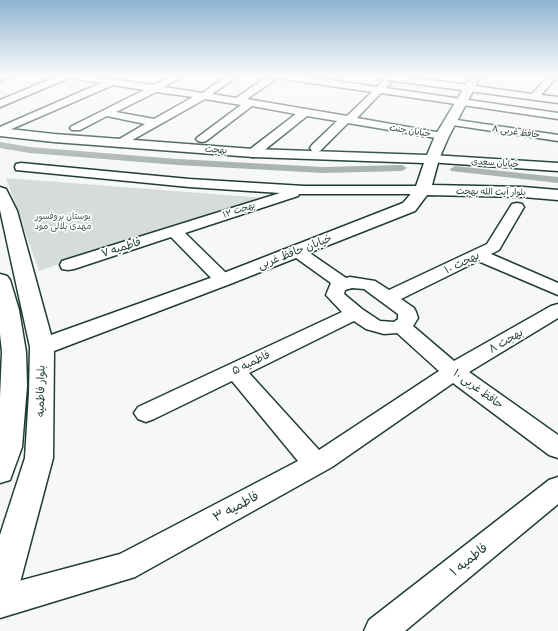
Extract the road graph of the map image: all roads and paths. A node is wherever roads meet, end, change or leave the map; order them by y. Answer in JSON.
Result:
{"nodes":[{"id":1,"x":58,"y":105,"type":"edge"},
{"id":2,"x":121,"y":105,"type":"edge"},
{"id":3,"x":187,"y":105,"type":"edge"},
{"id":4,"x":247,"y":105,"type":"edge"},
{"id":5,"x":263,"y":105,"type":"edge"},
{"id":6,"x":364,"y":105,"type":"edge"},
{"id":7,"x":459,"y":105,"type":"edge"},
{"id":8,"x":485,"y":105,"type":"edge"},
{"id":9,"x":6,"y":108,"type":"edge"},
{"id":10,"x":344,"y":108,"type":"dead end"},
{"id":11,"x":359,"y":110,"type":"junction"},
{"id":12,"x":106,"y":113,"type":"junction"},
{"id":13,"x":304,"y":113,"type":"junction"},
{"id":14,"x":374,"y":113,"type":"dead end"},
{"id":15,"x":35,"y":116,"type":"junction"},
{"id":16,"x":558,"y":116,"type":"edge"},
{"id":17,"x":347,"y":120,"type":"junction"},
{"id":18,"x":156,"y":123,"type":"junction"},
{"id":19,"x":445,"y":127,"type":"junction"},
{"id":20,"x":76,"y":128,"type":"dead end"},
{"id":21,"x":0,"y":132,"type":"edge"},
{"id":22,"x":558,"y":138,"type":"edge"},
{"id":23,"x":202,"y":139,"type":"dead end"},
{"id":24,"x":120,"y":143,"type":"junction"},
{"id":25,"x":316,"y":148,"type":"dead end"},
{"id":26,"x":253,"y":153,"type":"junction"},
{"id":27,"x":432,"y":159,"type":"junction"},
{"id":28,"x":558,"y":166,"type":"edge"},
{"id":29,"x":21,"y":167,"type":"dead end"},
{"id":30,"x":304,"y":190,"type":"junction"},
{"id":31,"x":423,"y":190,"type":"junction"},
{"id":32,"x":0,"y":192,"type":"edge"},
{"id":33,"x":558,"y":195,"type":"edge"},
{"id":34,"x":517,"y":207,"type":"dead end"},
{"id":35,"x":174,"y":231,"type":"junction"},
{"id":36,"x":298,"y":252,"type":"junction"},
{"id":37,"x":478,"y":255,"type":"junction"},
{"id":38,"x":68,"y":265,"type":"dead end"},
{"id":39,"x":223,"y":280,"type":"junction"},
{"id":40,"x":0,"y":284,"type":"edge"},
{"id":41,"x":343,"y":284,"type":"junction"},
{"id":42,"x":558,"y":290,"type":"edge"},
{"id":43,"x":388,"y":298,"type":"junction"},
{"id":44,"x":558,"y":310,"type":"edge"},
{"id":45,"x":355,"y":313,"type":"junction"},
{"id":46,"x":401,"y":326,"type":"junction"},
{"id":47,"x":42,"y":347,"type":"junction"},
{"id":48,"x":234,"y":371,"type":"junction"},
{"id":49,"x":453,"y":372,"type":"junction"},
{"id":50,"x":146,"y":413,"type":"dead end"},
{"id":51,"x":558,"y":448,"type":"edge"},
{"id":52,"x":316,"y":464,"type":"junction"},
{"id":53,"x":0,"y":471,"type":"edge"},
{"id":54,"x":558,"y":488,"type":"edge"},
{"id":55,"x":0,"y":590,"type":"edge"},
{"id":56,"x":0,"y":602,"type":"edge"},
{"id":57,"x":380,"y":631,"type":"edge"}],
"edges":[{"from":1,"to":15,"type":"street"},
{"from":2,"to":12,"type":"street"},
{"from":3,"to":18,"type":"street"},
{"from":4,"to":23,"type":"street"},
{"from":5,"to":13,"type":"street","name":"خیابان جنت"},
{"from":6,"to":11,"type":"street"},
{"from":7,"to":19,"type":"main road","name":"خیابان حافظ غربی"},
{"from":8,"to":16,"type":"street"},
{"from":9,"to":15,"type":"street"},
{"from":10,"to":11,"type":"street"},
{"from":11,"to":14,"type":"street"},
{"from":11,"to":17,"type":"street"},
{"from":12,"to":18,"type":"street"},
{"from":12,"to":20,"type":"street"},
{"from":13,"to":17,"type":"street","name":"خیابان جنت"},
{"from":13,"to":26,"type":"street"},
{"from":15,"to":21,"type":"street"},
{"from":17,"to":19,"type":"street","name":"خیابان جنت"},
{"from":17,"to":25,"type":"street"},
{"from":18,"to":24,"type":"street"},
{"from":19,"to":22,"type":"street","name":"حافظ غربی ۸"},
{"from":19,"to":27,"type":"main road","name":"خیابان حافظ غربی"},
{"from":21,"to":24,"type":"main road","name":"بهجت"},
{"from":24,"to":26,"type":"main road","name":"بهجت"},
{"from":26,"to":27,"type":"main road","name":"بهجت"},
{"from":27,"to":28,"type":"street","name":"خیابان سعدی"},
{"from":27,"to":31,"type":"main road","name":"خیابان حافظ غربی"},
{"from":29,"to":30,"type":"street"},
{"from":30,"to":31,"type":"street"},
{"from":30,"to":35,"type":"street","name":"بهجت ۱۲"},
{"from":31,"to":33,"type":"main road","name":"بلوار آیت الله بهجت"},
{"from":31,"to":36,"type":"main road","name":"خیابان حافظ غربی"},
{"from":32,"to":47,"type":"main road","name":"بلوار فاطمیه"},
{"from":34,"to":37,"type":"street","name":"بهجت ۱۰"},
{"from":35,"to":38,"type":"street","name":"فاطمیه ۷"},
{"from":35,"to":39,"type":"street"},
{"from":36,"to":39,"type":"main road","name":"خیابان حافظ غربی"},
{"from":36,"to":41,"type":"street"},
{"from":37,"to":42,"type":"street"},
{"from":37,"to":43,"type":"street","name":"بهجت ۱۰"},
{"from":39,"to":47,"type":"main road","name":"خیابان حافظ غربی"},
{"from":40,"to":53,"type":"main road"},
{"from":41,"to":43,"type":"street"},
{"from":41,"to":45,"type":"street"},
{"from":43,"to":46,"type":"street"},
{"from":44,"to":49,"type":"street","name":"بهجت ۸"},
{"from":45,"to":46,"type":"street"},
{"from":45,"to":48,"type":"street","name":"فاطمیه ۵"},
{"from":46,"to":49,"type":"street","name":"حافظ غربی ۱۰"},
{"from":47,"to":55,"type":"main road","name":"بلوار فاطمیه"},
{"from":48,"to":50,"type":"street","name":"فاطمیه ۵"},
{"from":48,"to":52,"type":"street"},
{"from":49,"to":51,"type":"street","name":"حافظ غربی ۱۰"},
{"from":49,"to":52,"type":"street","name":"فاطمیه ۳"},
{"from":52,"to":56,"type":"street","name":"فاطمیه ۳"},
{"from":54,"to":57,"type":"street","name":"فاطمیه ۱"}]}
